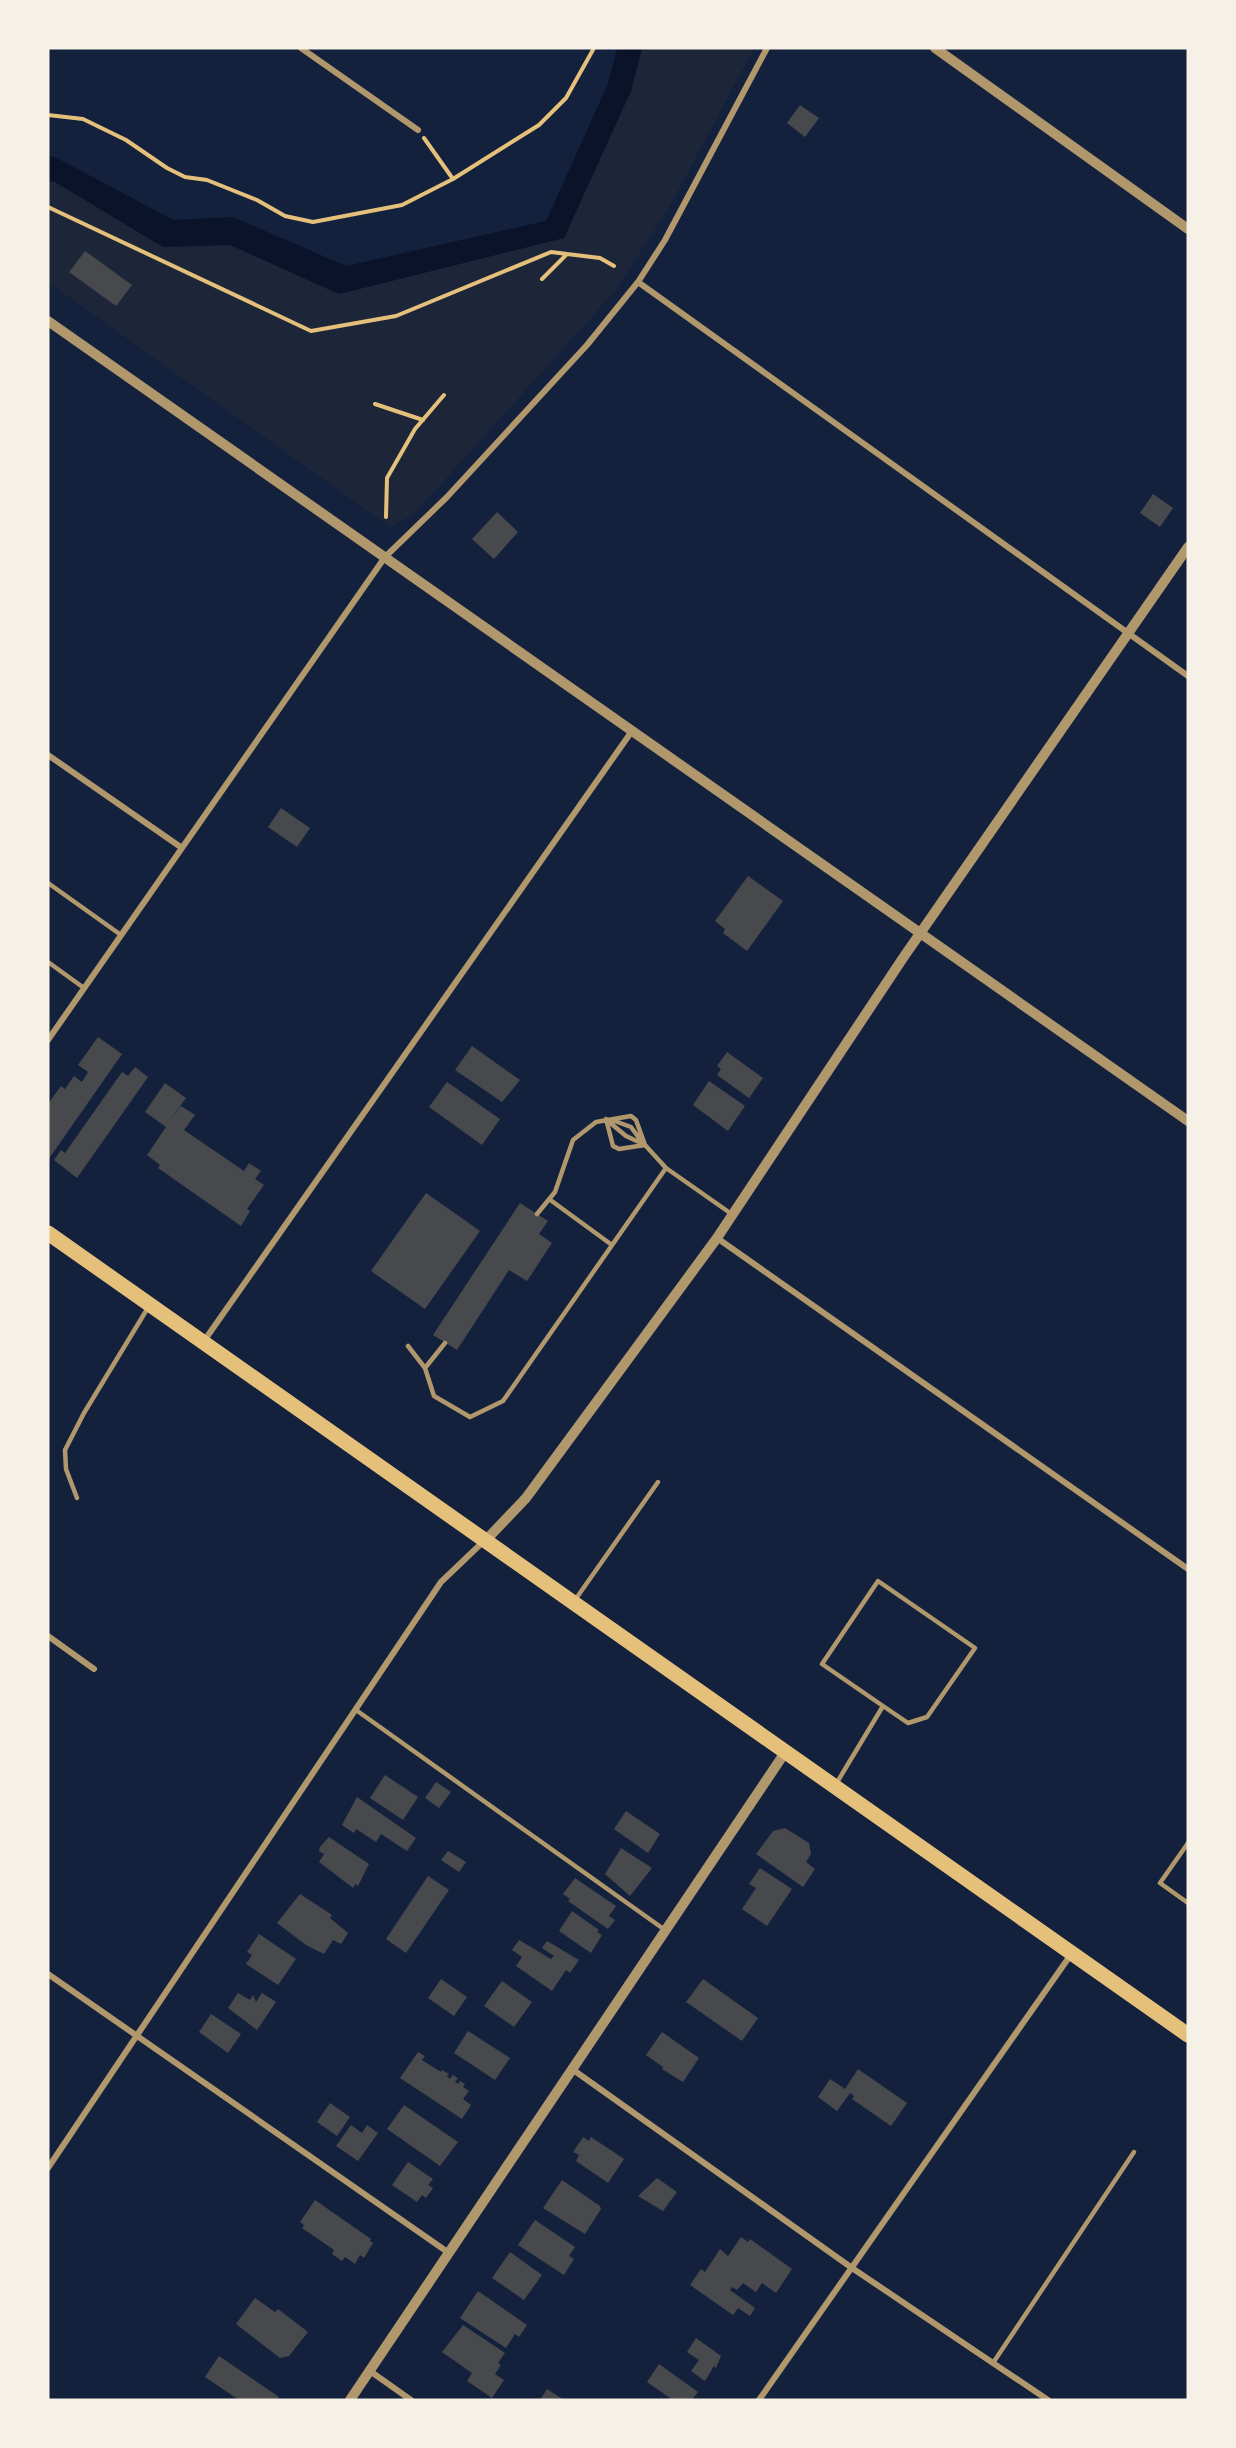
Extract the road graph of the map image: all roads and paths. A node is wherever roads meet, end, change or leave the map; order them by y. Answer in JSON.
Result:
{"nodes":[{"id":1,"x":301,"y":48,"type":"edge"},
{"id":2,"x":594,"y":48,"type":"edge"},
{"id":3,"x":767,"y":48,"type":"edge"},
{"id":4,"x":935,"y":48,"type":"edge"},
{"id":5,"x":48,"y":115,"type":"edge"},
{"id":6,"x":418,"y":130,"type":"joint"},
{"id":7,"x":453,"y":179,"type":"junction"},
{"id":8,"x":48,"y":207,"type":"edge"},
{"id":9,"x":1188,"y":230,"type":"edge"},
{"id":10,"x":567,"y":254,"type":"junction"},
{"id":11,"x":614,"y":266,"type":"dead end"},
{"id":12,"x":542,"y":279,"type":"dead end"},
{"id":13,"x":638,"y":282,"type":"junction"},
{"id":14,"x":48,"y":321,"type":"edge"},
{"id":15,"x":444,"y":395,"type":"dead end"},
{"id":16,"x":375,"y":404,"type":"dead end"},
{"id":17,"x":423,"y":420,"type":"junction"},
{"id":18,"x":386,"y":517,"type":"dead end"},
{"id":19,"x":1188,"y":547,"type":"edge"},
{"id":20,"x":385,"y":557,"type":"junction"},
{"id":21,"x":1127,"y":633,"type":"junction"},
{"id":22,"x":1188,"y":676,"type":"edge"},
{"id":23,"x":632,"y":731,"type":"junction"},
{"id":24,"x":48,"y":756,"type":"edge"},
{"id":25,"x":182,"y":848,"type":"junction"},
{"id":26,"x":48,"y":883,"type":"edge"},
{"id":27,"x":920,"y":934,"type":"junction"},
{"id":28,"x":121,"y":936,"type":"junction"},
{"id":29,"x":48,"y":962,"type":"edge"},
{"id":30,"x":84,"y":988,"type":"junction"},
{"id":31,"x":48,"y":1040,"type":"edge"},
{"id":32,"x":606,"y":1119,"type":"junction"},
{"id":33,"x":1188,"y":1121,"type":"edge"},
{"id":34,"x":645,"y":1145,"type":"junction"},
{"id":35,"x":666,"y":1168,"type":"junction"},
{"id":36,"x":549,"y":1199,"type":"junction"},
{"id":37,"x":537,"y":1214,"type":"dead end"},
{"id":38,"x":733,"y":1215,"type":"junction"},
{"id":39,"x":48,"y":1233,"type":"edge"},
{"id":40,"x":717,"y":1238,"type":"junction"},
{"id":41,"x":612,"y":1245,"type":"junction"},
{"id":42,"x":150,"y":1304,"type":"junction"},
{"id":43,"x":204,"y":1341,"type":"junction"},
{"id":44,"x":445,"y":1343,"type":"dead end"},
{"id":45,"x":408,"y":1346,"type":"dead end"},
{"id":46,"x":425,"y":1368,"type":"junction"},
{"id":47,"x":658,"y":1482,"type":"dead end"},
{"id":48,"x":77,"y":1498,"type":"dead end"},
{"id":49,"x":486,"y":1540,"type":"junction"},
{"id":50,"x":1188,"y":1569,"type":"edge"},
{"id":51,"x":573,"y":1602,"type":"junction"},
{"id":52,"x":48,"y":1636,"type":"edge"},
{"id":53,"x":94,"y":1669,"type":"dead end"},
{"id":54,"x":884,"y":1706,"type":"junction"},
{"id":55,"x":356,"y":1710,"type":"junction"},
{"id":56,"x":786,"y":1751,"type":"junction"},
{"id":57,"x":835,"y":1786,"type":"junction"},
{"id":58,"x":1188,"y":1843,"type":"edge"},
{"id":59,"x":1188,"y":1903,"type":"edge"},
{"id":60,"x":665,"y":1930,"type":"junction"},
{"id":61,"x":1072,"y":1953,"type":"junction"},
{"id":62,"x":48,"y":1974,"type":"edge"},
{"id":63,"x":1188,"y":2035,"type":"edge"},
{"id":64,"x":137,"y":2036,"type":"junction"},
{"id":65,"x":572,"y":2069,"type":"junction"},
{"id":66,"x":1134,"y":2152,"type":"dead end"},
{"id":67,"x":48,"y":2168,"type":"edge"},
{"id":68,"x":449,"y":2253,"type":"junction"},
{"id":69,"x":852,"y":2268,"type":"junction"},
{"id":70,"x":993,"y":2363,"type":"junction"},
{"id":71,"x":370,"y":2371,"type":"junction"},
{"id":72,"x":350,"y":2400,"type":"edge"},
{"id":73,"x":411,"y":2400,"type":"edge"},
{"id":74,"x":759,"y":2400,"type":"edge"},
{"id":75,"x":1048,"y":2400,"type":"edge"}],
"edges":[{"from":1,"to":6,"type":"street"},
{"from":2,"to":7,"type":"path"},
{"from":3,"to":13,"type":"street"},
{"from":4,"to":9,"type":"street"},
{"from":5,"to":7,"type":"path"},
{"from":6,"to":7,"type":"path"},
{"from":8,"to":10,"type":"path"},
{"from":10,"to":11,"type":"path"},
{"from":10,"to":12,"type":"path"},
{"from":13,"to":20,"type":"street"},
{"from":13,"to":21,"type":"street"},
{"from":14,"to":20,"type":"street"},
{"from":15,"to":17,"type":"path"},
{"from":16,"to":17,"type":"path"},
{"from":17,"to":18,"type":"path"},
{"from":19,"to":21,"type":"street"},
{"from":20,"to":23,"type":"street"},
{"from":20,"to":25,"type":"street"},
{"from":21,"to":22,"type":"street"},
{"from":21,"to":27,"type":"street"},
{"from":23,"to":27,"type":"street"},
{"from":23,"to":43,"type":"street"},
{"from":24,"to":25,"type":"street"},
{"from":25,"to":28,"type":"street"},
{"from":26,"to":28,"type":"lane"},
{"from":27,"to":33,"type":"street"},
{"from":27,"to":38,"type":"street"},
{"from":28,"to":30,"type":"street"},
{"from":29,"to":30,"type":"lane"},
{"from":30,"to":31,"type":"street"},
{"from":32,"to":34,"type":"lane"},
{"from":32,"to":34,"type":"lane"},
{"from":32,"to":34,"type":"lane"},
{"from":32,"to":34,"type":"lane"},
{"from":32,"to":36,"type":"lane"},
{"from":34,"to":35,"type":"lane"},
{"from":35,"to":38,"type":"lane"},
{"from":35,"to":41,"type":"lane"},
{"from":36,"to":37,"type":"lane"},
{"from":36,"to":41,"type":"lane"},
{"from":38,"to":40,"type":"street"},
{"from":39,"to":42,"type":"main road"},
{"from":40,"to":49,"type":"street"},
{"from":40,"to":50,"type":"street"},
{"from":41,"to":46,"type":"lane"},
{"from":42,"to":43,"type":"main road"},
{"from":42,"to":48,"type":"lane"},
{"from":43,"to":49,"type":"main road"},
{"from":44,"to":46,"type":"lane"},
{"from":45,"to":46,"type":"lane"},
{"from":47,"to":51,"type":"lane"},
{"from":49,"to":51,"type":"main road"},
{"from":49,"to":55,"type":"street"},
{"from":51,"to":56,"type":"main road"},
{"from":52,"to":53,"type":"street"},
{"from":54,"to":54,"type":"lane"},
{"from":54,"to":57,"type":"lane"},
{"from":55,"to":60,"type":"lane"},
{"from":55,"to":64,"type":"street"},
{"from":56,"to":57,"type":"main road"},
{"from":56,"to":60,"type":"street"},
{"from":57,"to":61,"type":"main road"},
{"from":58,"to":59,"type":"lane"},
{"from":60,"to":65,"type":"street"},
{"from":61,"to":63,"type":"main road"},
{"from":61,"to":69,"type":"street"},
{"from":62,"to":64,"type":"street"},
{"from":64,"to":67,"type":"street"},
{"from":64,"to":68,"type":"street"},
{"from":65,"to":68,"type":"street"},
{"from":65,"to":69,"type":"street"},
{"from":66,"to":70,"type":"lane"},
{"from":68,"to":71,"type":"street"},
{"from":69,"to":70,"type":"street"},
{"from":69,"to":74,"type":"street"},
{"from":70,"to":75,"type":"street"},
{"from":71,"to":72,"type":"street"},
{"from":71,"to":73,"type":"street"}]}
